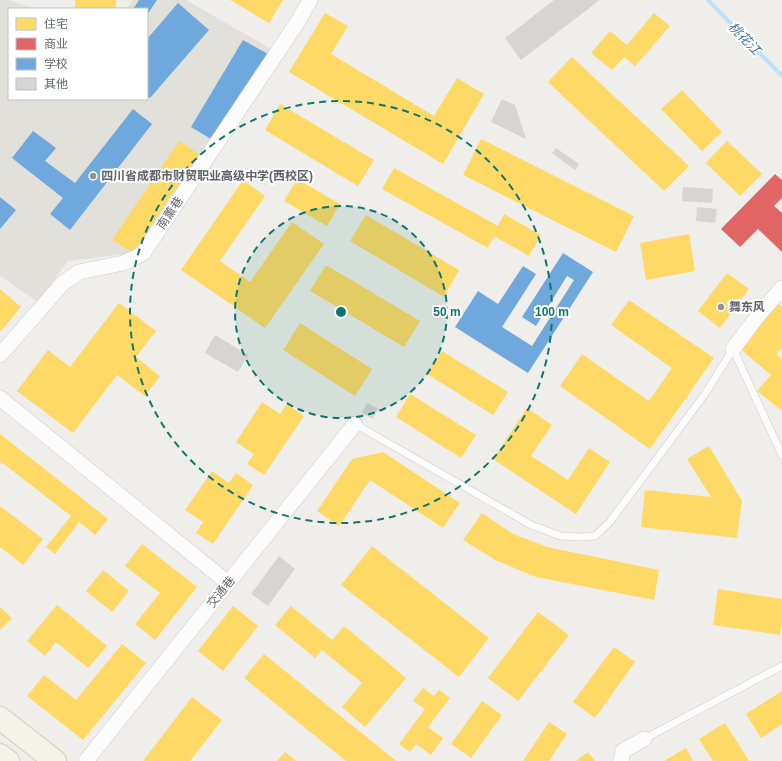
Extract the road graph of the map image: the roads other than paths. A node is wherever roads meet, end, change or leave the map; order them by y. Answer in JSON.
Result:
{"nodes":[{"id":1,"x":310,"y":0,"type":"edge"},
{"id":2,"x":782,"y":288,"type":"edge"},
{"id":3,"x":733,"y":349,"type":"junction"},
{"id":4,"x":0,"y":355,"type":"edge"},
{"id":5,"x":0,"y":398,"type":"edge"},
{"id":6,"x":356,"y":424,"type":"joint"},
{"id":7,"x":782,"y":455,"type":"edge"},
{"id":8,"x":228,"y":583,"type":"junction"},
{"id":9,"x":782,"y":666,"type":"edge"},
{"id":10,"x":0,"y":718,"type":"edge"},
{"id":11,"x":644,"y":739,"type":"joint"},
{"id":12,"x":0,"y":755,"type":"edge"},
{"id":13,"x":8,"y":761,"type":"edge"},
{"id":14,"x":55,"y":761,"type":"edge"},
{"id":15,"x":86,"y":761,"type":"edge"},
{"id":16,"x":621,"y":761,"type":"edge"}],
"edges":[{"from":1,"to":4,"type":"street","name":"南薰巷"},
{"from":2,"to":3,"type":"street"},
{"from":3,"to":6,"type":"lane"},
{"from":3,"to":7,"type":"lane"},
{"from":5,"to":8,"type":"street"},
{"from":6,"to":8,"type":"street","name":"交通巷"},
{"from":8,"to":15,"type":"street","name":"交通巷"},
{"from":9,"to":11,"type":"lane"},
{"from":10,"to":14,"type":"main road"},
{"from":11,"to":16,"type":"street"},
{"from":12,"to":13,"type":"main road"}]}
